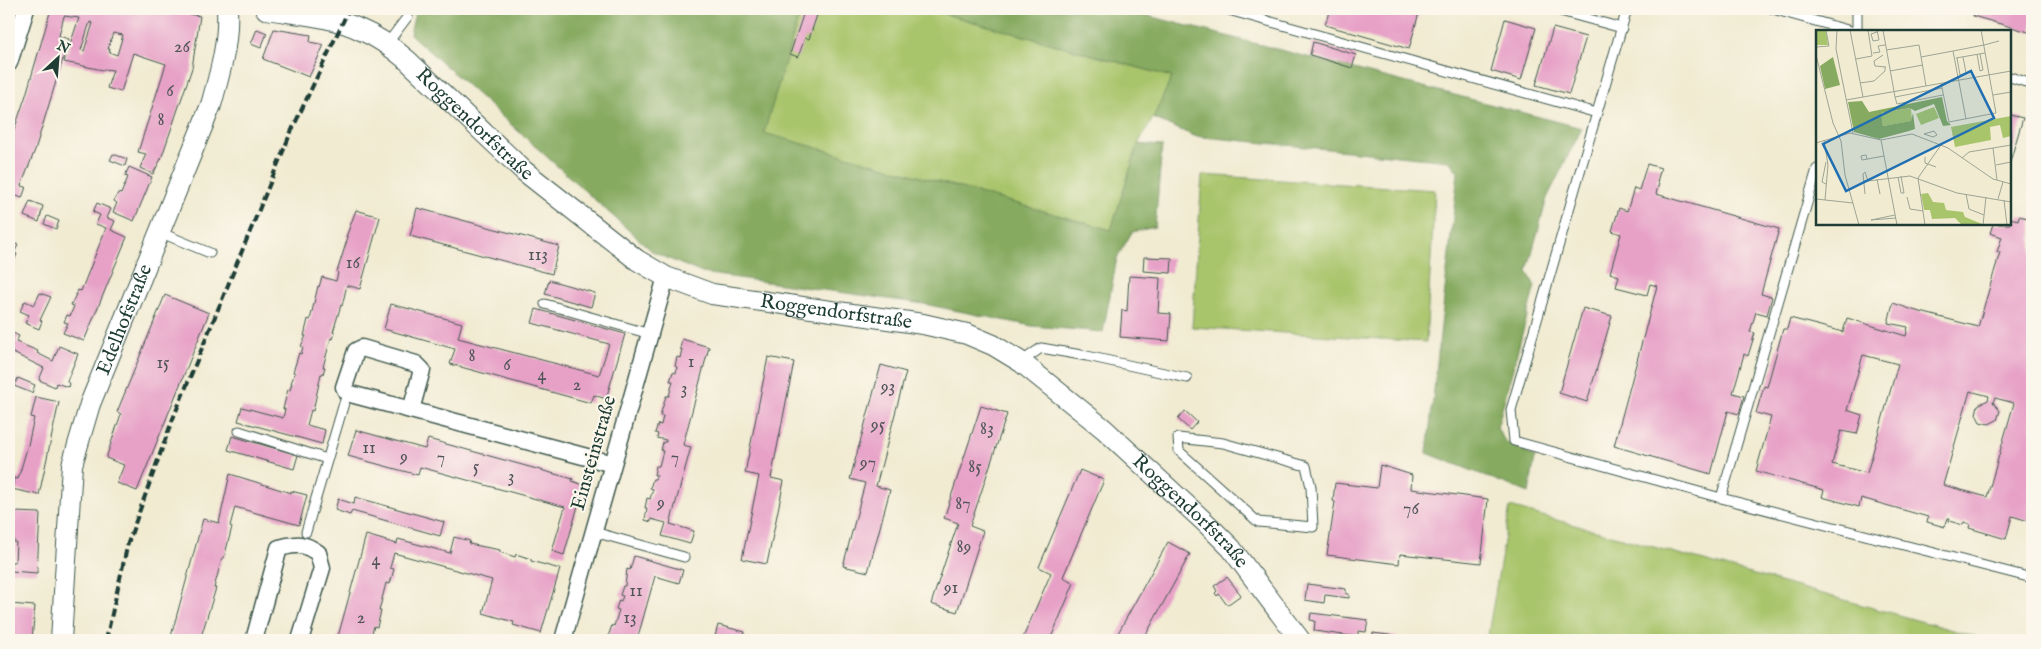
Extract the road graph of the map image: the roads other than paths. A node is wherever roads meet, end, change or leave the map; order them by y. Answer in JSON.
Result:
{"nodes":[{"id":1,"x":26,"y":9,"type":"edge"},
{"id":2,"x":226,"y":9,"type":"edge"},
{"id":3,"x":266,"y":9,"type":"edge"},
{"id":4,"x":410,"y":9,"type":"edge"},
{"id":5,"x":1225,"y":9,"type":"edge"},
{"id":6,"x":1553,"y":9,"type":"edge"},
{"id":7,"x":1627,"y":9,"type":"edge"},
{"id":8,"x":1773,"y":9,"type":"edge"},
{"id":9,"x":1856,"y":9,"type":"edge"},
{"id":10,"x":337,"y":17,"type":"edge"},
{"id":11,"x":1622,"y":28,"type":"junction"},
{"id":12,"x":1847,"y":30,"type":"edge"},
{"id":13,"x":1857,"y":30,"type":"edge"},
{"id":14,"x":387,"y":44,"type":"junction"},
{"id":15,"x":9,"y":63,"type":"edge"},
{"id":16,"x":2011,"y":77,"type":"edge"},
{"id":17,"x":2032,"y":84,"type":"edge"},
{"id":18,"x":1597,"y":113,"type":"junction"},
{"id":19,"x":1816,"y":172,"type":"edge"},
{"id":20,"x":158,"y":232,"type":"junction"},
{"id":21,"x":210,"y":254,"type":"dead end"},
{"id":22,"x":666,"y":277,"type":"junction"},
{"id":23,"x":545,"y":304,"type":"dead end"},
{"id":24,"x":650,"y":334,"type":"junction"},
{"id":25,"x":1021,"y":362,"type":"junction"},
{"id":26,"x":1187,"y":378,"type":"dead end"},
{"id":27,"x":347,"y":393,"type":"junction"},
{"id":28,"x":411,"y":410,"type":"junction"},
{"id":29,"x":239,"y":431,"type":"dead end"},
{"id":30,"x":1178,"y":438,"type":"joint"},
{"id":31,"x":327,"y":459,"type":"junction"},
{"id":32,"x":613,"y":464,"type":"junction"},
{"id":33,"x":1721,"y":498,"type":"junction"},
{"id":34,"x":306,"y":532,"type":"dead end"},
{"id":35,"x":594,"y":532,"type":"junction"},
{"id":36,"x":684,"y":557,"type":"dead end"},
{"id":37,"x":2032,"y":578,"type":"edge"},
{"id":38,"x":61,"y":640,"type":"edge"},
{"id":39,"x":254,"y":640,"type":"edge"},
{"id":40,"x":300,"y":640,"type":"edge"},
{"id":41,"x":563,"y":640,"type":"edge"},
{"id":42,"x":1300,"y":640,"type":"edge"}],
"edges":[{"from":1,"to":15,"type":"street"},
{"from":2,"to":20,"type":"street","name":"Edelhofstraße"},
{"from":3,"to":10,"type":"street","name":"Roggendorfstraße"},
{"from":4,"to":14,"type":"lane"},
{"from":5,"to":18,"type":"lane"},
{"from":6,"to":11,"type":"lane"},
{"from":7,"to":11,"type":"lane"},
{"from":8,"to":12,"type":"lane"},
{"from":9,"to":13,"type":"lane"},
{"from":10,"to":14,"type":"street","name":"Roggendorfstraße"},
{"from":11,"to":18,"type":"lane"},
{"from":14,"to":22,"type":"street","name":"Roggendorfstraße"},
{"from":16,"to":17,"type":"lane"},
{"from":18,"to":33,"type":"lane"},
{"from":19,"to":33,"type":"lane"},
{"from":20,"to":21,"type":"lane"},
{"from":20,"to":38,"type":"street","name":"Edelhofstraße"},
{"from":22,"to":24,"type":"street","name":"Einsteinstraße"},
{"from":22,"to":25,"type":"street","name":"Roggendorfstraße"},
{"from":23,"to":24,"type":"lane"},
{"from":24,"to":32,"type":"street","name":"Einsteinstraße"},
{"from":25,"to":26,"type":"lane"},
{"from":25,"to":42,"type":"street","name":"Roggendorfstraße"},
{"from":27,"to":28,"type":"street"},
{"from":27,"to":28,"type":"street"},
{"from":27,"to":31,"type":"lane"},
{"from":28,"to":32,"type":"street"},
{"from":29,"to":31,"type":"lane"},
{"from":30,"to":30,"type":"lane"},
{"from":31,"to":34,"type":"lane"},
{"from":32,"to":35,"type":"street","name":"Einsteinstraße"},
{"from":33,"to":37,"type":"lane"},
{"from":35,"to":36,"type":"lane"},
{"from":35,"to":41,"type":"street","name":"Einsteinstraße"},
{"from":39,"to":40,"type":"street"}]}
